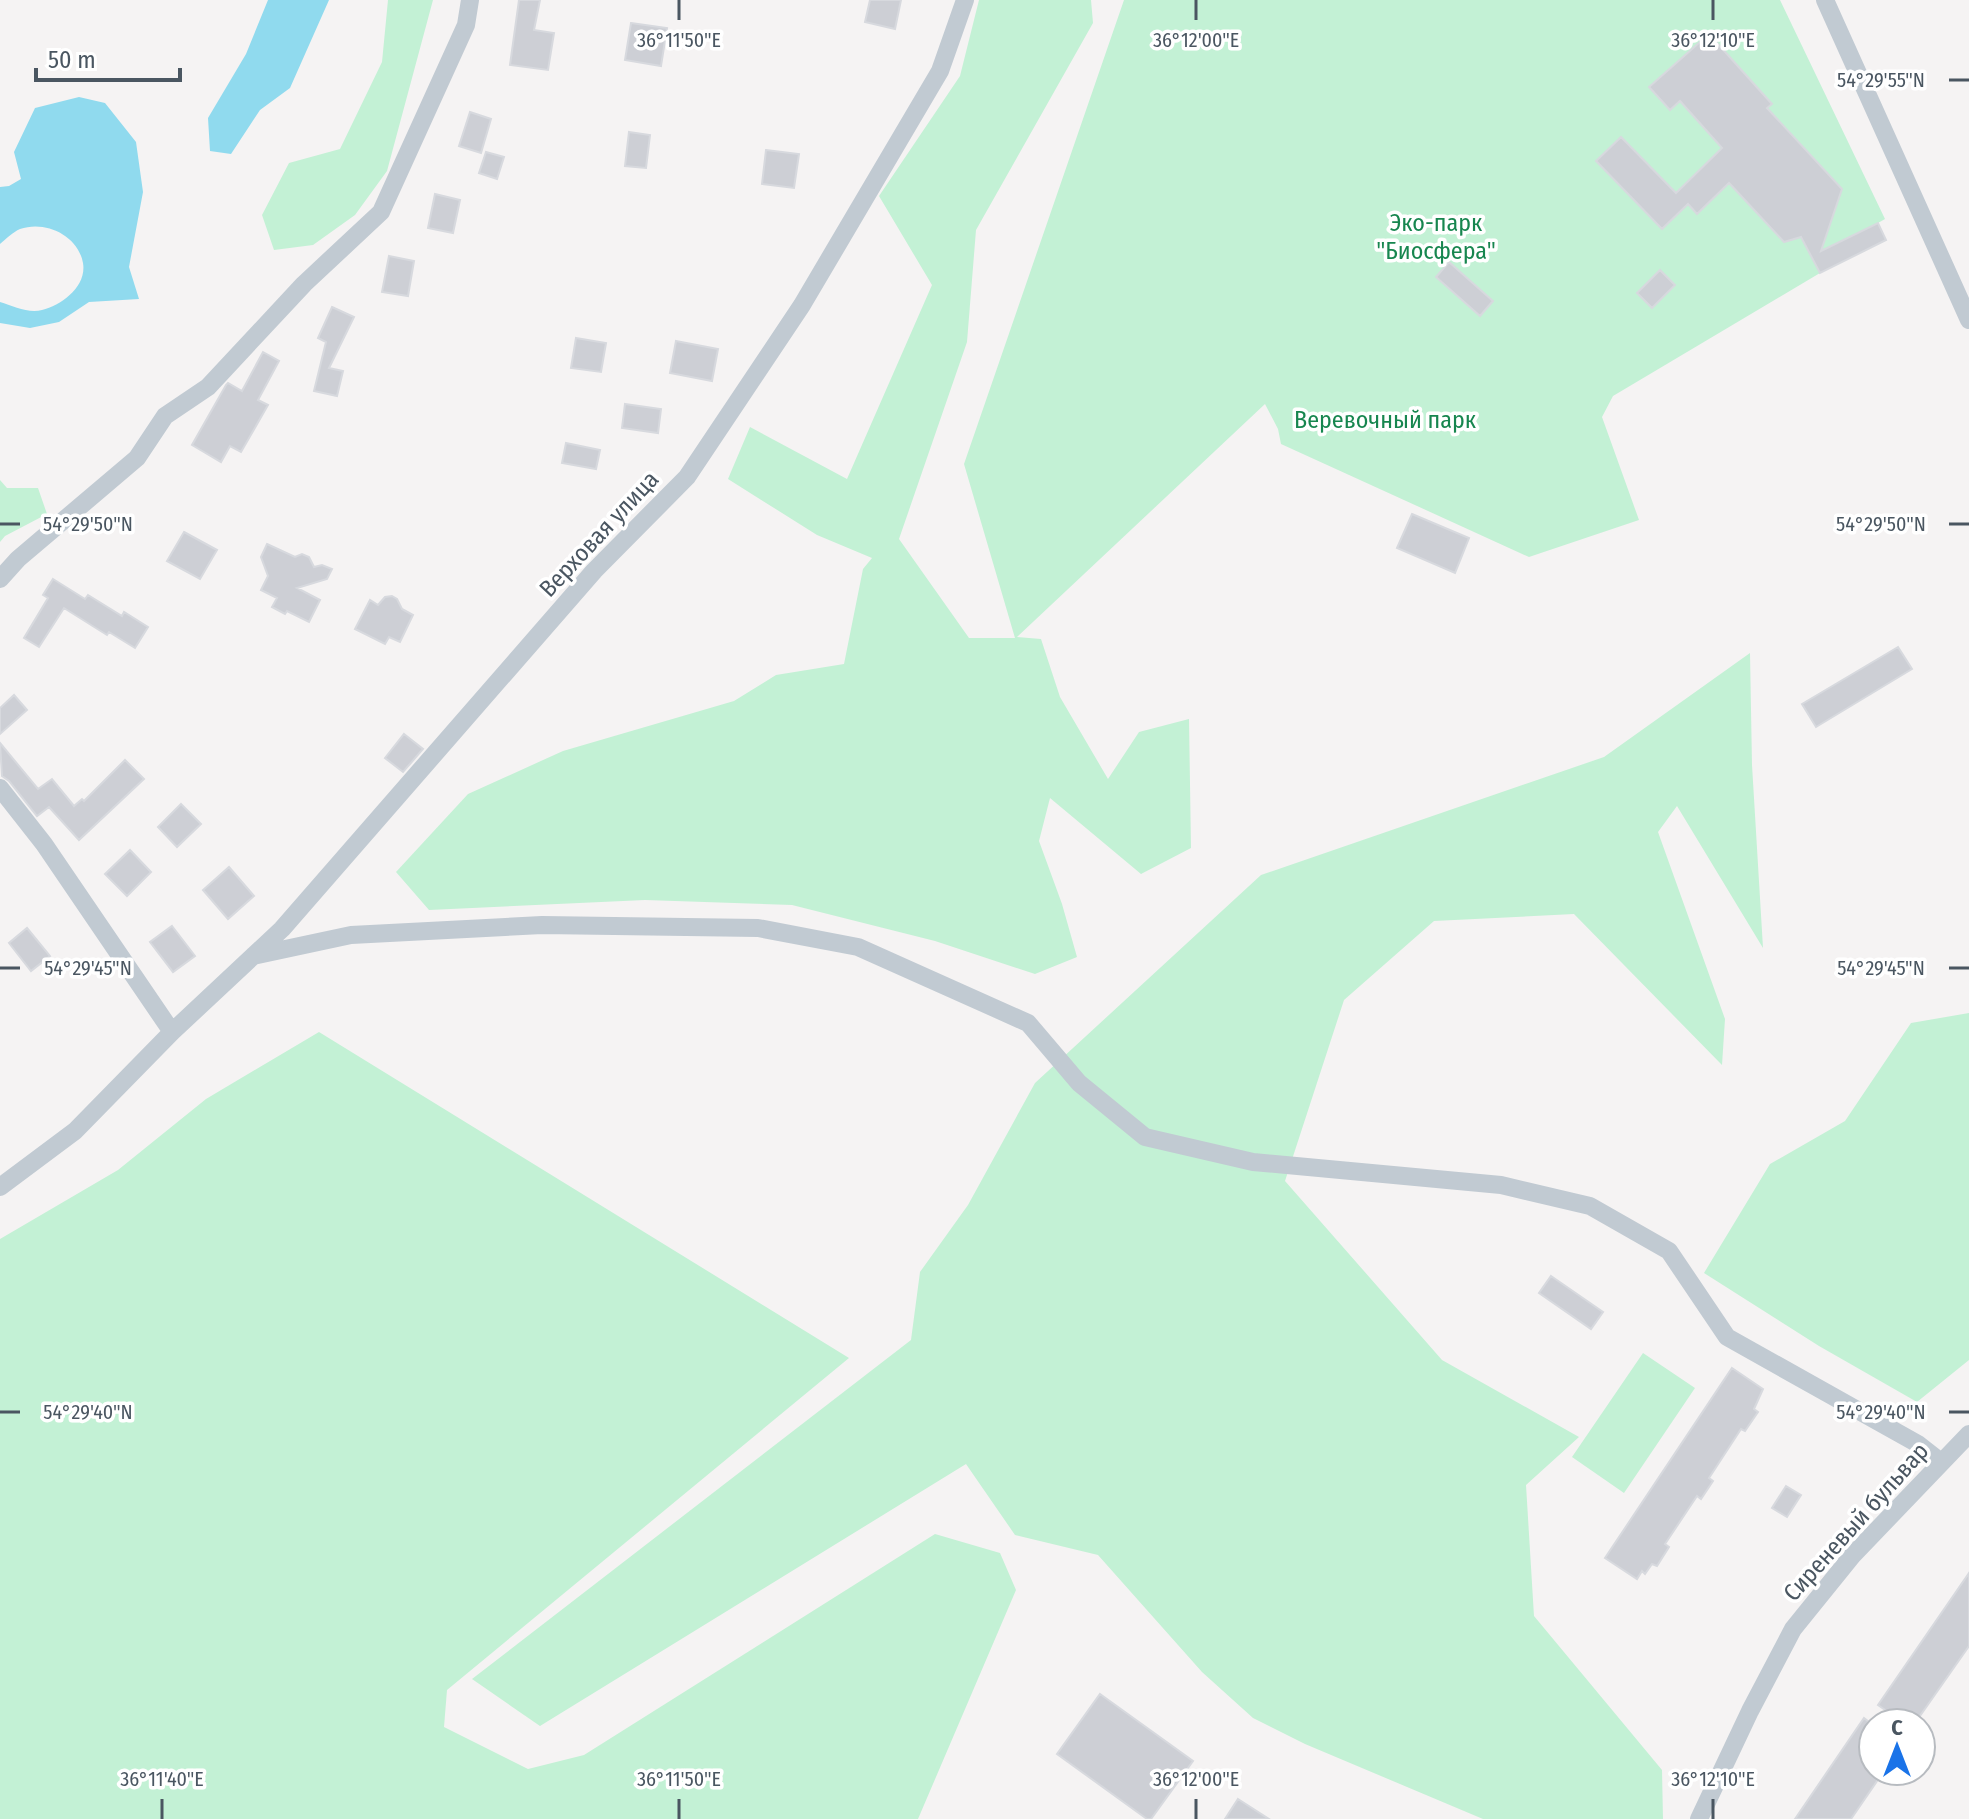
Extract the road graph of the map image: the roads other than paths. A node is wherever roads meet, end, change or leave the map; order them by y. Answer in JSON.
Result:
{"nodes":[{"id":1,"x":470,"y":0,"type":"edge"},
{"id":2,"x":965,"y":0,"type":"edge"},
{"id":3,"x":1825,"y":0,"type":"edge"},
{"id":4,"x":1969,"y":320,"type":"edge"},
{"id":5,"x":0,"y":579,"type":"edge"},
{"id":6,"x":0,"y":788,"type":"edge"},
{"id":7,"x":253,"y":956,"type":"junction"},
{"id":8,"x":172,"y":1032,"type":"junction"},
{"id":9,"x":0,"y":1187,"type":"edge"},
{"id":10,"x":1969,"y":1434,"type":"edge"},
{"id":11,"x":1941,"y":1462,"type":"junction"},
{"id":12,"x":1699,"y":1819,"type":"edge"}],
"edges":[{"from":1,"to":5,"type":"street"},
{"from":2,"to":7,"type":"street","name":"Верховая улица"},
{"from":3,"to":4,"type":"street"},
{"from":6,"to":8,"type":"street"},
{"from":7,"to":8,"type":"street","name":"Верховая улица"},
{"from":7,"to":11,"type":"street"},
{"from":8,"to":9,"type":"street","name":"Верховая улица"},
{"from":10,"to":11,"type":"street","name":"Сиреневый бульвар"},
{"from":11,"to":12,"type":"street","name":"Сиреневый бульвар"}]}
